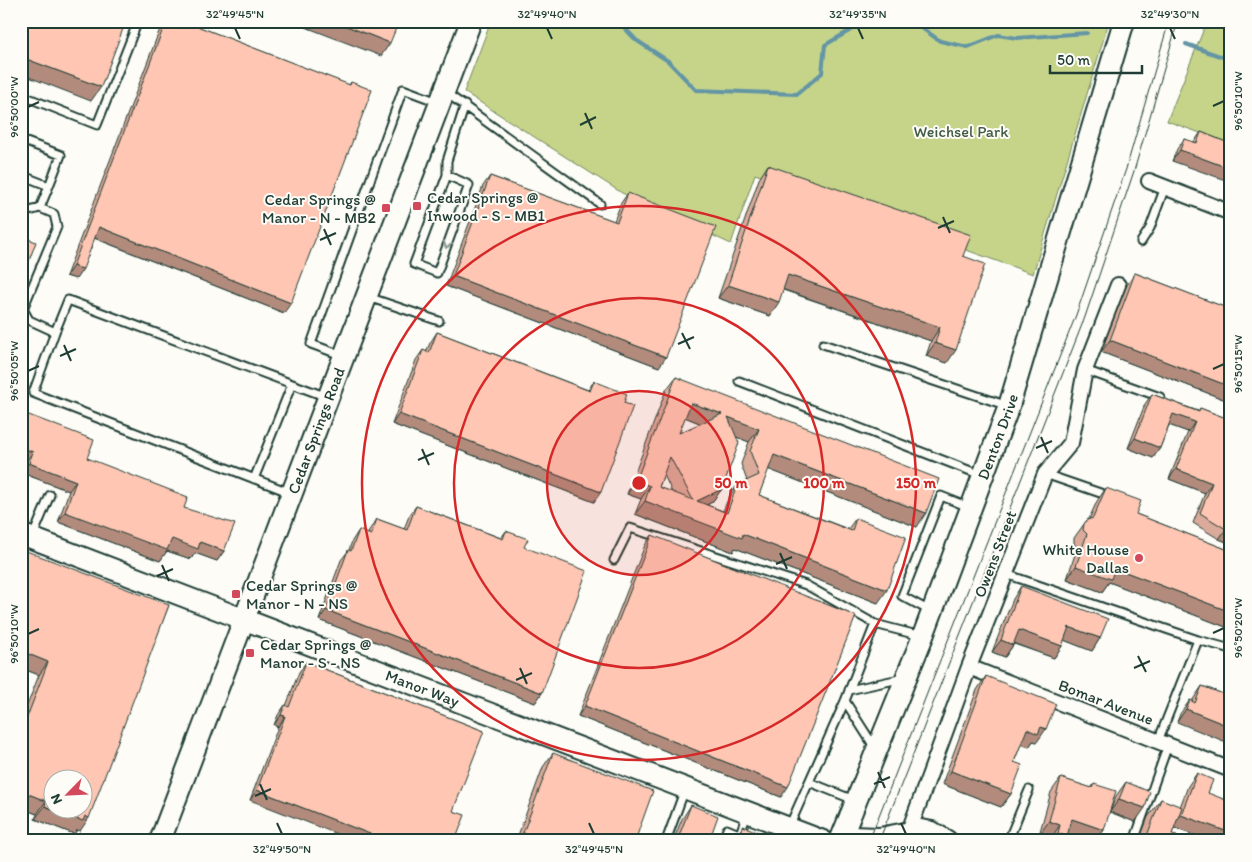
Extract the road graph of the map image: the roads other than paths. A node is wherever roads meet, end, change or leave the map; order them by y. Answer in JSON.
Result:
{"nodes":[{"id":1,"x":138,"y":21,"type":"edge"},
{"id":2,"x":1124,"y":21,"type":"edge"},
{"id":3,"x":469,"y":22,"type":"edge"},
{"id":4,"x":21,"y":95,"type":"edge"},
{"id":5,"x":443,"y":97,"type":"junction"},
{"id":6,"x":465,"y":105,"type":"junction"},
{"id":7,"x":21,"y":140,"type":"edge"},
{"id":8,"x":21,"y":175,"type":"edge"},
{"id":9,"x":447,"y":175,"type":"junction"},
{"id":10,"x":1149,"y":181,"type":"dead end"},
{"id":11,"x":50,"y":186,"type":"junction"},
{"id":12,"x":1165,"y":187,"type":"junction"},
{"id":13,"x":600,"y":204,"type":"dead end"},
{"id":14,"x":40,"y":208,"type":"junction"},
{"id":15,"x":21,"y":210,"type":"edge"},
{"id":16,"x":1231,"y":213,"type":"edge"},
{"id":17,"x":1141,"y":242,"type":"dead end"},
{"id":18,"x":1118,"y":285,"type":"dead end"},
{"id":19,"x":368,"y":297,"type":"junction"},
{"id":20,"x":439,"y":322,"type":"dead end"},
{"id":21,"x":55,"y":332,"type":"junction"},
{"id":22,"x":823,"y":344,"type":"dead end"},
{"id":23,"x":345,"y":357,"type":"junction"},
{"id":24,"x":1085,"y":370,"type":"junction"},
{"id":25,"x":739,"y":381,"type":"dead end"},
{"id":26,"x":292,"y":384,"type":"junction"},
{"id":27,"x":329,"y":398,"type":"junction"},
{"id":28,"x":1169,"y":401,"type":"edge"},
{"id":29,"x":1009,"y":406,"type":"junction"},
{"id":30,"x":1045,"y":474,"type":"junction"},
{"id":31,"x":984,"y":476,"type":"junction"},
{"id":32,"x":254,"y":478,"type":"junction"},
{"id":33,"x":292,"y":493,"type":"junction"},
{"id":34,"x":50,"y":495,"type":"dead end"},
{"id":35,"x":1118,"y":498,"type":"edge"},
{"id":36,"x":972,"y":508,"type":"junction"},
{"id":37,"x":27,"y":536,"type":"edge"},
{"id":38,"x":614,"y":560,"type":"dead end"},
{"id":39,"x":1006,"y":574,"type":"junction"},
{"id":40,"x":932,"y":612,"type":"junction"},
{"id":41,"x":244,"y":619,"type":"junction"},
{"id":42,"x":875,"y":624,"type":"junction"},
{"id":43,"x":923,"y":636,"type":"junction"},
{"id":44,"x":1198,"y":640,"type":"junction"},
{"id":45,"x":1231,"y":649,"type":"edge"},
{"id":46,"x":969,"y":667,"type":"junction"},
{"id":47,"x":906,"y":677,"type":"junction"},
{"id":48,"x":849,"y":690,"type":"junction"},
{"id":49,"x":845,"y":701,"type":"junction"},
{"id":50,"x":1163,"y":743,"type":"junction"},
{"id":51,"x":877,"y":750,"type":"junction"},
{"id":52,"x":1231,"y":770,"type":"edge"},
{"id":53,"x":810,"y":782,"type":"junction"},
{"id":54,"x":685,"y":788,"type":"junction"},
{"id":55,"x":1029,"y":790,"type":"dead end"},
{"id":56,"x":857,"y":801,"type":"junction"},
{"id":57,"x":748,"y":812,"type":"junction"},
{"id":58,"x":784,"y":832,"type":"edge"},
{"id":59,"x":740,"y":834,"type":"junction"},
{"id":60,"x":907,"y":836,"type":"edge"},
{"id":61,"x":941,"y":840,"type":"edge"},
{"id":62,"x":160,"y":841,"type":"edge"},
{"id":63,"x":666,"y":841,"type":"edge"},
{"id":64,"x":722,"y":841,"type":"edge"},
{"id":65,"x":756,"y":841,"type":"edge"},
{"id":66,"x":823,"y":841,"type":"edge"},
{"id":67,"x":841,"y":841,"type":"edge"},
{"id":68,"x":1008,"y":841,"type":"edge"},
{"id":69,"x":1134,"y":841,"type":"edge"}],
"edges":[{"from":1,"to":4,"type":"lane"},
{"from":2,"to":29,"type":"main road","name":"Denton Drive"},
{"from":3,"to":5,"type":"main road","name":"Cedar Springs Road"},
{"from":5,"to":6,"type":"lane"},
{"from":5,"to":19,"type":"main road","name":"Cedar Springs Road"},
{"from":5,"to":23,"type":"lane"},
{"from":6,"to":9,"type":"lane"},
{"from":6,"to":13,"type":"lane"},
{"from":7,"to":11,"type":"lane"},
{"from":8,"to":11,"type":"lane"},
{"from":9,"to":9,"type":"lane","one_way":true},
{"from":10,"to":12,"type":"street"},
{"from":11,"to":14,"type":"lane"},
{"from":12,"to":16,"type":"street"},
{"from":12,"to":17,"type":"lane"},
{"from":14,"to":15,"type":"lane"},
{"from":14,"to":21,"type":"lane"},
{"from":18,"to":24,"type":"street","name":"Owens Street"},
{"from":19,"to":20,"type":"lane"},
{"from":19,"to":23,"type":"main road","name":"Cedar Springs Road"},
{"from":21,"to":26,"type":"lane"},
{"from":21,"to":32,"type":"lane"},
{"from":22,"to":29,"type":"lane"},
{"from":23,"to":27,"type":"main road","name":"Cedar Springs Road"},
{"from":24,"to":28,"type":"lane"},
{"from":24,"to":30,"type":"street","name":"Owens Street"},
{"from":25,"to":31,"type":"lane"},
{"from":26,"to":27,"type":"lane"},
{"from":26,"to":32,"type":"lane"},
{"from":27,"to":33,"type":"main road","name":"Cedar Springs Road"},
{"from":29,"to":31,"type":"main road","name":"Denton Drive"},
{"from":30,"to":35,"type":"lane"},
{"from":30,"to":39,"type":"street","name":"Owens Street"},
{"from":31,"to":36,"type":"main road","name":"Denton Drive"},
{"from":32,"to":33,"type":"lane"},
{"from":33,"to":41,"type":"main road","name":"Cedar Springs Road"},
{"from":34,"to":37,"type":"lane"},
{"from":36,"to":40,"type":"main road","name":"Denton Drive"},
{"from":36,"to":40,"type":"lane"},
{"from":37,"to":41,"type":"main road","name":"Manor Way"},
{"from":38,"to":42,"type":"lane"},
{"from":39,"to":44,"type":"lane"},
{"from":39,"to":46,"type":"street","name":"Owens Street"},
{"from":40,"to":43,"type":"main road","name":"Denton Drive"},
{"from":41,"to":54,"type":"main road","name":"Manor Way"},
{"from":41,"to":62,"type":"main road","name":"Cedar Springs Road"},
{"from":42,"to":43,"type":"lane"},
{"from":42,"to":48,"type":"lane"},
{"from":43,"to":47,"type":"main road","name":"Denton Drive"},
{"from":44,"to":45,"type":"lane"},
{"from":44,"to":50,"type":"lane"},
{"from":46,"to":50,"type":"street","name":"Bomar Avenue"},
{"from":46,"to":60,"type":"street","name":"Owens Street"},
{"from":47,"to":48,"type":"lane"},
{"from":47,"to":51,"type":"main road","name":"Denton Drive"},
{"from":48,"to":49,"type":"lane"},
{"from":49,"to":51,"type":"lane"},
{"from":49,"to":53,"type":"lane"},
{"from":50,"to":52,"type":"street","name":"Bomar Avenue"},
{"from":50,"to":69,"type":"lane"},
{"from":51,"to":56,"type":"main road","name":"Denton Drive"},
{"from":53,"to":56,"type":"lane"},
{"from":53,"to":58,"type":"lane"},
{"from":54,"to":57,"type":"main road","name":"Manor Way"},
{"from":54,"to":63,"type":"lane"},
{"from":55,"to":68,"type":"lane"},
{"from":56,"to":67,"type":"main road","name":"Denton Drive"},
{"from":57,"to":58,"type":"main road","name":"Manor Way"},
{"from":57,"to":59,"type":"lane"},
{"from":58,"to":66,"type":"main road","name":"Manor Way"},
{"from":59,"to":64,"type":"lane"},
{"from":59,"to":65,"type":"lane"},
{"from":60,"to":61,"type":"main road"},
{"from":60,"to":67,"type":"main road"}]}
